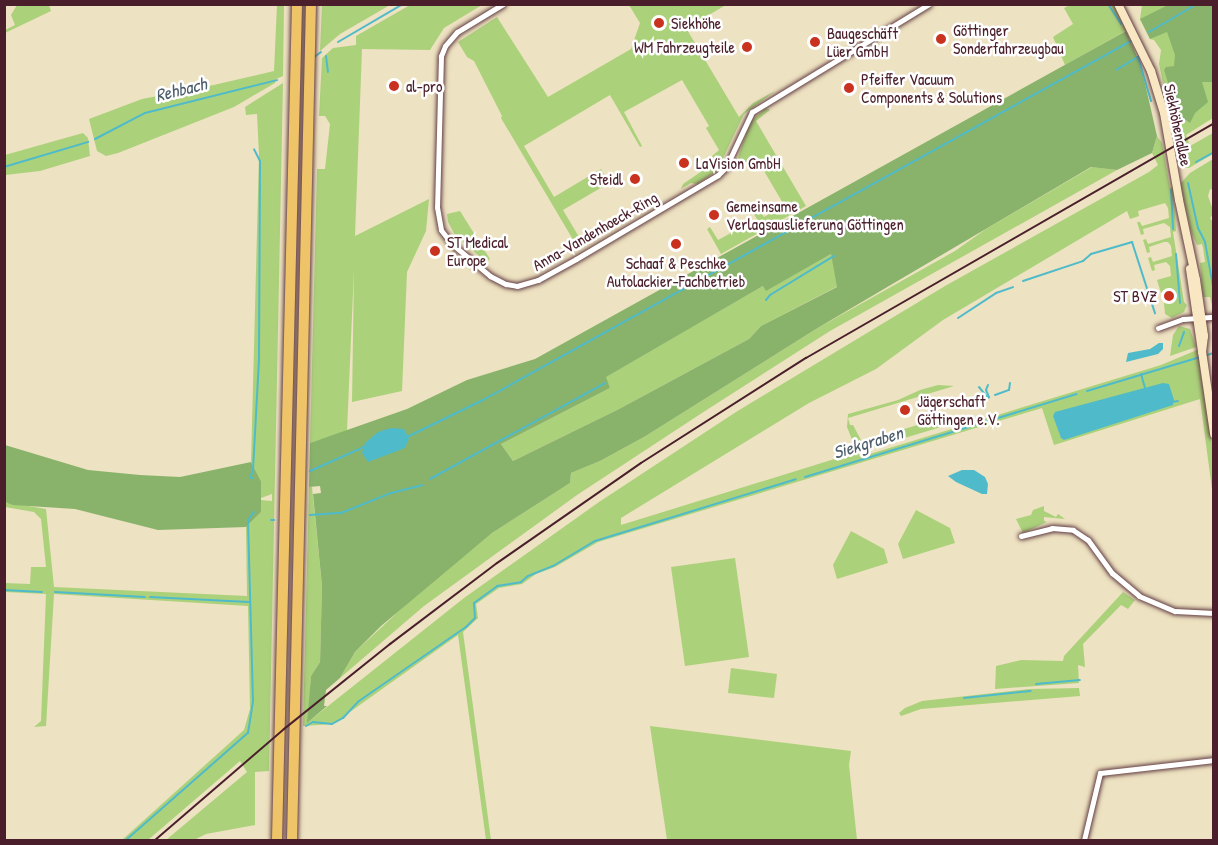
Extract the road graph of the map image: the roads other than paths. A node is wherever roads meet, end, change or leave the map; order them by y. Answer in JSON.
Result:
{"nodes":[{"id":1,"x":297,"y":4,"type":"edge"},
{"id":2,"x":503,"y":4,"type":"edge"},
{"id":3,"x":929,"y":4,"type":"edge"},
{"id":4,"x":1118,"y":4,"type":"edge"},
{"id":5,"x":312,"y":7,"type":"edge"},
{"id":6,"x":1198,"y":317,"type":"junction"},
{"id":7,"x":1214,"y":317,"type":"edge"},
{"id":8,"x":1158,"y":328,"type":"dead end"},
{"id":9,"x":1214,"y":434,"type":"edge"},
{"id":10,"x":1021,"y":536,"type":"dead end"},
{"id":11,"x":1214,"y":613,"type":"edge"},
{"id":12,"x":1214,"y":760,"type":"edge"},
{"id":13,"x":277,"y":840,"type":"edge"},
{"id":14,"x":292,"y":840,"type":"edge"},
{"id":15,"x":1084,"y":840,"type":"edge"}],
"edges":[{"from":1,"to":13,"type":"highway"},
{"from":2,"to":3,"type":"street","name":"Anna-Vandenhoeck-Ring"},
{"from":4,"to":6,"type":"main road","name":"Siekhöhenallee"},
{"from":5,"to":14,"type":"highway"},
{"from":6,"to":7,"type":"street"},
{"from":6,"to":8,"type":"street"},
{"from":6,"to":9,"type":"main road","name":"Siekhöhenallee"},
{"from":10,"to":11,"type":"street"},
{"from":12,"to":15,"type":"street"}]}
